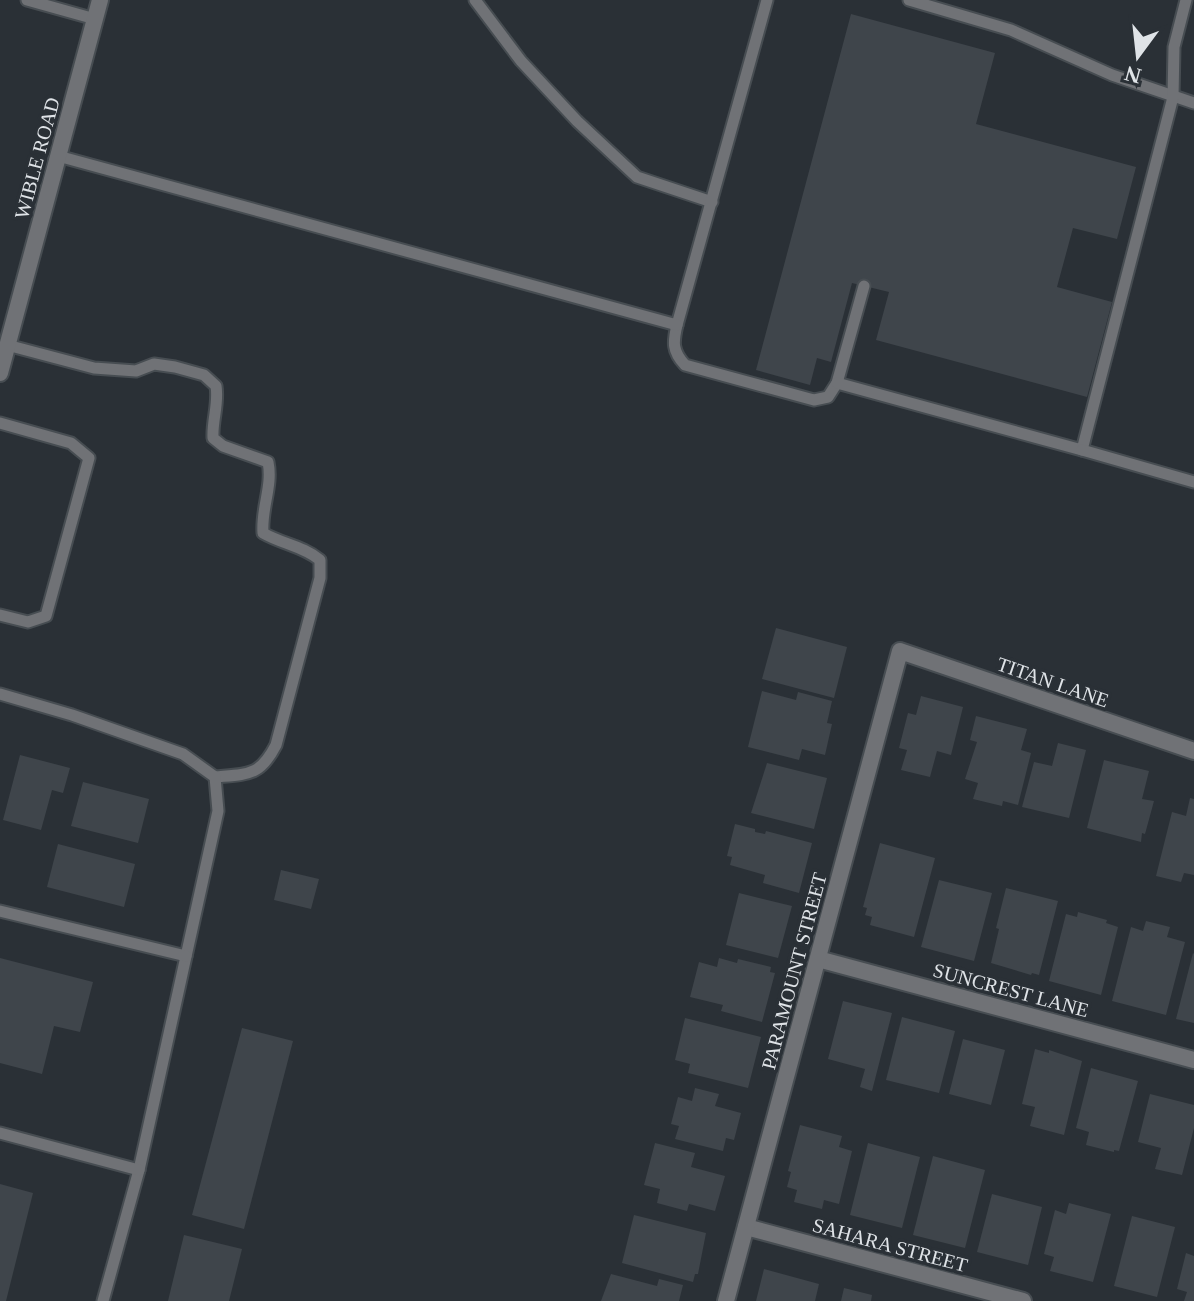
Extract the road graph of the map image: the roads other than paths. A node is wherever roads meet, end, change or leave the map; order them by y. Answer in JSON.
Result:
{"nodes":[{"id":1,"x":27,"y":0,"type":"edge"},
{"id":2,"x":100,"y":0,"type":"edge"},
{"id":3,"x":475,"y":0,"type":"edge"},
{"id":4,"x":767,"y":0,"type":"edge"},
{"id":5,"x":909,"y":0,"type":"edge"},
{"id":6,"x":1186,"y":0,"type":"edge"},
{"id":7,"x":95,"y":19,"type":"junction"},
{"id":8,"x":1173,"y":97,"type":"junction"},
{"id":9,"x":1194,"y":103,"type":"edge"},
{"id":10,"x":58,"y":156,"type":"junction"},
{"id":11,"x":712,"y":202,"type":"junction"},
{"id":12,"x":864,"y":286,"type":"dead end"},
{"id":13,"x":677,"y":325,"type":"junction"},
{"id":14,"x":7,"y":345,"type":"junction"},
{"id":15,"x":0,"y":373,"type":"edge"},
{"id":16,"x":837,"y":383,"type":"junction"},
{"id":17,"x":0,"y":423,"type":"edge"},
{"id":18,"x":1082,"y":450,"type":"junction"},
{"id":19,"x":1194,"y":482,"type":"edge"},
{"id":20,"x":0,"y":615,"type":"edge"},
{"id":21,"x":900,"y":651,"type":"joint"},
{"id":22,"x":0,"y":694,"type":"edge"},
{"id":23,"x":1194,"y":751,"type":"edge"},
{"id":24,"x":215,"y":777,"type":"junction"},
{"id":25,"x":0,"y":911,"type":"edge"},
{"id":26,"x":186,"y":956,"type":"junction"},
{"id":27,"x":818,"y":959,"type":"junction"},
{"id":28,"x":1194,"y":1060,"type":"edge"},
{"id":29,"x":0,"y":1133,"type":"edge"},
{"id":30,"x":139,"y":1170,"type":"junction"},
{"id":31,"x":746,"y":1227,"type":"junction"},
{"id":32,"x":103,"y":1301,"type":"edge"},
{"id":33,"x":726,"y":1301,"type":"edge"},
{"id":34,"x":1023,"y":1301,"type":"edge"}],
"edges":[{"from":1,"to":7,"type":"lane"},
{"from":2,"to":7,"type":"street","name":"WIBLE ROAD"},
{"from":3,"to":11,"type":"lane"},
{"from":4,"to":11,"type":"lane"},
{"from":5,"to":8,"type":"lane"},
{"from":6,"to":8,"type":"lane"},
{"from":7,"to":10,"type":"street","name":"WIBLE ROAD"},
{"from":8,"to":9,"type":"lane"},
{"from":8,"to":18,"type":"lane"},
{"from":10,"to":13,"type":"lane"},
{"from":10,"to":14,"type":"street","name":"WIBLE ROAD"},
{"from":11,"to":13,"type":"lane"},
{"from":12,"to":16,"type":"lane"},
{"from":13,"to":16,"type":"lane"},
{"from":14,"to":15,"type":"street","name":"WIBLE ROAD"},
{"from":14,"to":24,"type":"lane"},
{"from":16,"to":18,"type":"lane"},
{"from":17,"to":20,"type":"lane"},
{"from":18,"to":19,"type":"lane"},
{"from":21,"to":23,"type":"street","name":"TITAN LANE"},
{"from":21,"to":27,"type":"street","name":"PARAMOUNT STREET"},
{"from":22,"to":24,"type":"lane"},
{"from":24,"to":26,"type":"lane"},
{"from":25,"to":26,"type":"lane"},
{"from":26,"to":30,"type":"lane"},
{"from":27,"to":28,"type":"street","name":"SUNCREST LANE"},
{"from":27,"to":31,"type":"street","name":"PARAMOUNT STREET"},
{"from":29,"to":30,"type":"lane"},
{"from":30,"to":32,"type":"lane"},
{"from":31,"to":33,"type":"street","name":"PARAMOUNT STREET"},
{"from":31,"to":34,"type":"street","name":"SAHARA STREET"}]}
